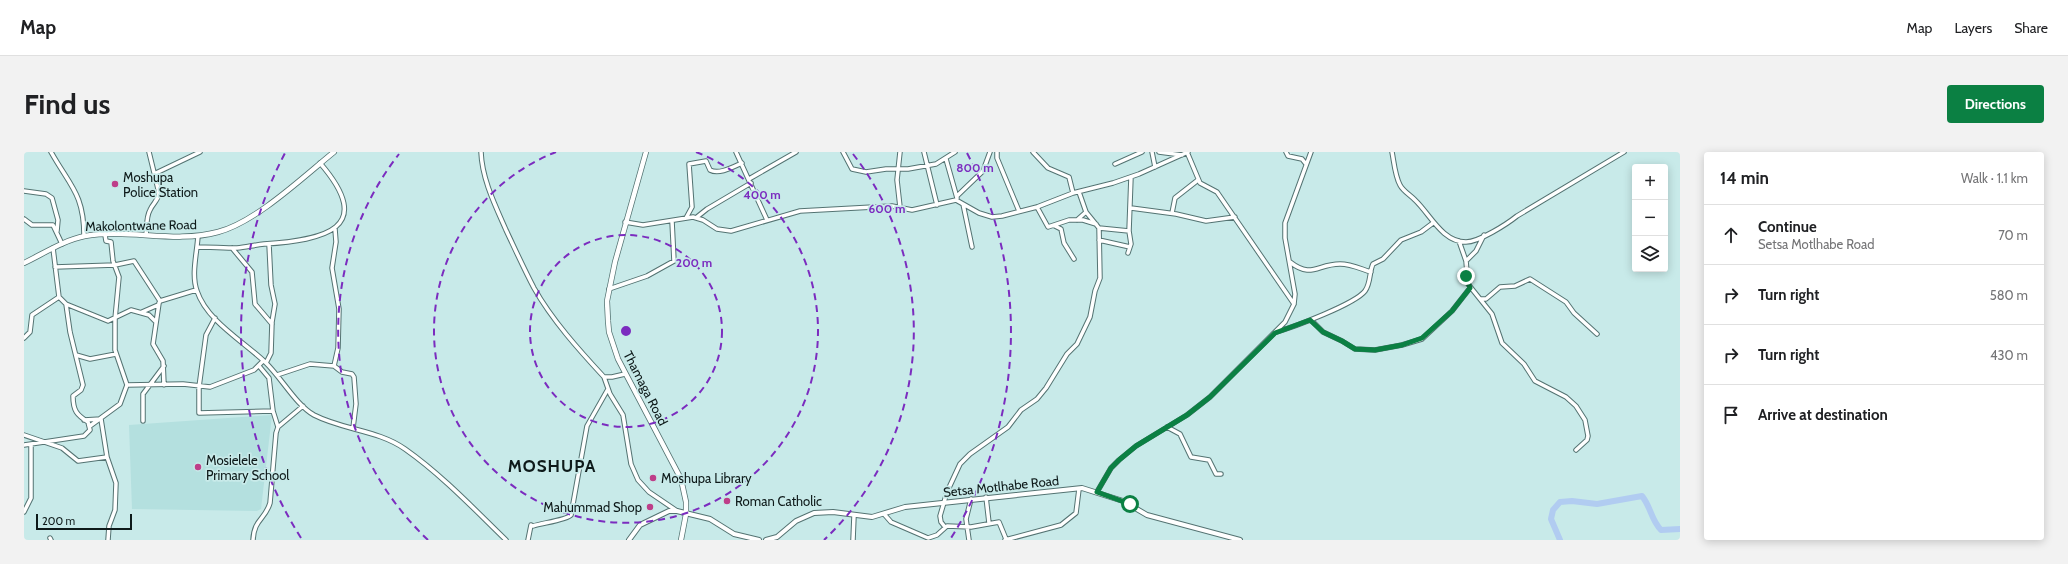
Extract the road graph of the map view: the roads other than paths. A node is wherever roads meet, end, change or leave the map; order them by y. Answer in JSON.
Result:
{"nodes":[{"id":1,"x":51,"y":152,"type":"edge"},
{"id":2,"x":149,"y":152,"type":"edge"},
{"id":3,"x":200,"y":152,"type":"edge"},
{"id":4,"x":334,"y":152,"type":"edge"},
{"id":5,"x":481,"y":152,"type":"edge"},
{"id":6,"x":646,"y":152,"type":"edge"},
{"id":7,"x":736,"y":152,"type":"edge"},
{"id":8,"x":796,"y":152,"type":"edge"},
{"id":9,"x":843,"y":152,"type":"edge"},
{"id":10,"x":900,"y":152,"type":"edge"},
{"id":11,"x":924,"y":152,"type":"edge"},
{"id":12,"x":955,"y":152,"type":"edge"},
{"id":13,"x":990,"y":152,"type":"edge"},
{"id":14,"x":998,"y":152,"type":"edge"},
{"id":15,"x":1033,"y":152,"type":"edge"},
{"id":16,"x":1142,"y":152,"type":"edge"},
{"id":17,"x":1152,"y":152,"type":"edge"},
{"id":18,"x":1159,"y":152,"type":"edge"},
{"id":19,"x":1188,"y":152,"type":"edge"},
{"id":20,"x":1286,"y":152,"type":"edge"},
{"id":21,"x":1311,"y":152,"type":"edge"},
{"id":22,"x":1392,"y":152,"type":"edge"},
{"id":23,"x":1624,"y":152,"type":"edge"},
{"id":24,"x":1182,"y":155,"type":"junction"},
{"id":25,"x":946,"y":159,"type":"junction"},
{"id":26,"x":320,"y":163,"type":"junction"},
{"id":27,"x":742,"y":163,"type":"junction"},
{"id":28,"x":1115,"y":164,"type":"dead end"},
{"id":29,"x":1306,"y":164,"type":"junction"},
{"id":30,"x":926,"y":166,"type":"junction"},
{"id":31,"x":1155,"y":167,"type":"junction"},
{"id":32,"x":898,"y":170,"type":"junction"},
{"id":33,"x":156,"y":173,"type":"junction"},
{"id":34,"x":1131,"y":177,"type":"junction"},
{"id":35,"x":1198,"y":180,"type":"junction"},
{"id":36,"x":750,"y":181,"type":"junction"},
{"id":37,"x":24,"y":191,"type":"edge"},
{"id":38,"x":1079,"y":192,"type":"junction"},
{"id":39,"x":1073,"y":193,"type":"junction"},
{"id":40,"x":957,"y":196,"type":"junction"},
{"id":41,"x":958,"y":201,"type":"junction"},
{"id":42,"x":963,"y":203,"type":"junction"},
{"id":43,"x":937,"y":205,"type":"junction"},
{"id":44,"x":900,"y":206,"type":"junction"},
{"id":45,"x":1037,"y":207,"type":"junction"},
{"id":46,"x":1131,"y":208,"type":"junction"},
{"id":47,"x":1019,"y":211,"type":"junction"},
{"id":48,"x":1086,"y":212,"type":"junction"},
{"id":49,"x":1172,"y":214,"type":"junction"},
{"id":50,"x":1236,"y":217,"type":"junction"},
{"id":51,"x":686,"y":218,"type":"junction"},
{"id":52,"x":697,"y":218,"type":"junction"},
{"id":53,"x":24,"y":219,"type":"edge"},
{"id":54,"x":672,"y":220,"type":"junction"},
{"id":55,"x":767,"y":220,"type":"junction"},
{"id":56,"x":1077,"y":220,"type":"junction"},
{"id":57,"x":625,"y":222,"type":"junction"},
{"id":58,"x":1433,"y":223,"type":"junction"},
{"id":59,"x":1096,"y":224,"type":"junction"},
{"id":60,"x":1054,"y":226,"type":"junction"},
{"id":61,"x":1099,"y":228,"type":"junction"},
{"id":62,"x":335,"y":229,"type":"junction"},
{"id":63,"x":57,"y":231,"type":"junction"},
{"id":64,"x":1129,"y":231,"type":"junction"},
{"id":65,"x":105,"y":235,"type":"junction"},
{"id":66,"x":146,"y":235,"type":"junction"},
{"id":67,"x":1484,"y":235,"type":"junction"},
{"id":68,"x":84,"y":236,"type":"junction"},
{"id":69,"x":198,"y":236,"type":"junction"},
{"id":70,"x":1099,"y":240,"type":"junction"},
{"id":71,"x":1459,"y":241,"type":"junction"},
{"id":72,"x":62,"y":244,"type":"junction"},
{"id":73,"x":269,"y":244,"type":"junction"},
{"id":74,"x":197,"y":247,"type":"junction"},
{"id":75,"x":972,"y":247,"type":"dead end"},
{"id":76,"x":1130,"y":247,"type":"junction"},
{"id":77,"x":53,"y":248,"type":"junction"},
{"id":78,"x":232,"y":248,"type":"junction"},
{"id":79,"x":1128,"y":253,"type":"dead end"},
{"id":80,"x":1074,"y":259,"type":"dead end"},
{"id":81,"x":1466,"y":261,"type":"junction"},
{"id":82,"x":1290,"y":262,"type":"junction"},
{"id":83,"x":24,"y":263,"type":"edge"},
{"id":84,"x":115,"y":265,"type":"junction"},
{"id":85,"x":55,"y":267,"type":"junction"},
{"id":86,"x":1371,"y":272,"type":"junction"},
{"id":87,"x":1470,"y":288,"type":"junction"},
{"id":88,"x":609,"y":289,"type":"junction"},
{"id":89,"x":196,"y":290,"type":"junction"},
{"id":90,"x":59,"y":297,"type":"junction"},
{"id":91,"x":1481,"y":298,"type":"junction"},
{"id":92,"x":159,"y":303,"type":"junction"},
{"id":93,"x":66,"y":304,"type":"junction"},
{"id":94,"x":1294,"y":304,"type":"junction"},
{"id":95,"x":141,"y":313,"type":"junction"},
{"id":96,"x":115,"y":318,"type":"junction"},
{"id":97,"x":215,"y":318,"type":"junction"},
{"id":98,"x":1310,"y":320,"type":"junction"},
{"id":99,"x":155,"y":321,"type":"junction"},
{"id":100,"x":272,"y":325,"type":"junction"},
{"id":101,"x":1275,"y":333,"type":"junction"},
{"id":102,"x":1596,"y":334,"type":"dead end"},
{"id":103,"x":24,"y":338,"type":"edge"},
{"id":104,"x":116,"y":354,"type":"junction"},
{"id":105,"x":76,"y":355,"type":"junction"},
{"id":106,"x":265,"y":362,"type":"junction"},
{"id":107,"x":164,"y":366,"type":"junction"},
{"id":108,"x":259,"y":366,"type":"junction"},
{"id":109,"x":334,"y":366,"type":"junction"},
{"id":110,"x":625,"y":374,"type":"junction"},
{"id":111,"x":277,"y":375,"type":"junction"},
{"id":112,"x":604,"y":377,"type":"junction"},
{"id":113,"x":127,"y":385,"type":"junction"},
{"id":114,"x":164,"y":385,"type":"junction"},
{"id":115,"x":149,"y":386,"type":"junction"},
{"id":116,"x":199,"y":387,"type":"junction"},
{"id":117,"x":608,"y":389,"type":"junction"},
{"id":118,"x":303,"y":406,"type":"junction"},
{"id":119,"x":273,"y":411,"type":"junction"},
{"id":120,"x":101,"y":419,"type":"junction"},
{"id":121,"x":84,"y":420,"type":"junction"},
{"id":122,"x":143,"y":420,"type":"dead end"},
{"id":123,"x":90,"y":426,"type":"junction"},
{"id":124,"x":278,"y":427,"type":"junction"},
{"id":125,"x":1167,"y":427,"type":"junction"},
{"id":126,"x":353,"y":428,"type":"junction"},
{"id":127,"x":24,"y":436,"type":"edge"},
{"id":128,"x":44,"y":443,"type":"junction"},
{"id":129,"x":24,"y":445,"type":"edge"},
{"id":130,"x":31,"y":445,"type":"junction"},
{"id":131,"x":1576,"y":450,"type":"dead end"},
{"id":132,"x":107,"y":457,"type":"junction"},
{"id":133,"x":1221,"y":474,"type":"dead end"},
{"id":134,"x":1079,"y":489,"type":"junction"},
{"id":135,"x":1097,"y":492,"type":"junction"},
{"id":136,"x":986,"y":497,"type":"junction"},
{"id":137,"x":971,"y":499,"type":"junction"},
{"id":138,"x":944,"y":502,"type":"junction"},
{"id":139,"x":677,"y":511,"type":"junction"},
{"id":140,"x":24,"y":512,"type":"edge"},
{"id":141,"x":686,"y":514,"type":"junction"},
{"id":142,"x":884,"y":514,"type":"junction"},
{"id":143,"x":854,"y":516,"type":"junction"},
{"id":144,"x":989,"y":524,"type":"junction"},
{"id":145,"x":945,"y":527,"type":"junction"},
{"id":146,"x":966,"y":527,"type":"junction"},
{"id":147,"x":108,"y":540,"type":"edge"},
{"id":148,"x":253,"y":540,"type":"edge"},
{"id":149,"x":506,"y":540,"type":"edge"},
{"id":150,"x":528,"y":540,"type":"edge"},
{"id":151,"x":629,"y":540,"type":"edge"},
{"id":152,"x":681,"y":540,"type":"edge"},
{"id":153,"x":759,"y":540,"type":"edge"},
{"id":154,"x":766,"y":540,"type":"edge"},
{"id":155,"x":853,"y":540,"type":"edge"},
{"id":156,"x":969,"y":540,"type":"edge"},
{"id":157,"x":1006,"y":540,"type":"edge"},
{"id":158,"x":1240,"y":540,"type":"edge"}],
"edges":[{"from":1,"to":68,"type":"street"},
{"from":2,"to":33,"type":"street"},
{"from":3,"to":33,"type":"street"},
{"from":4,"to":26,"type":"main road","name":"Makolontwane Road"},
{"from":5,"to":112,"type":"street"},
{"from":6,"to":57,"type":"main road","name":"Thamaga Road"},
{"from":7,"to":27,"type":"street"},
{"from":8,"to":36,"type":"street"},
{"from":9,"to":32,"type":"street"},
{"from":10,"to":32,"type":"street"},
{"from":11,"to":30,"type":"street"},
{"from":12,"to":25,"type":"street"},
{"from":13,"to":40,"type":"street"},
{"from":14,"to":47,"type":"street"},
{"from":15,"to":39,"type":"street"},
{"from":16,"to":28,"type":"street"},
{"from":17,"to":31,"type":"street"},
{"from":18,"to":24,"type":"street"},
{"from":19,"to":24,"type":"street"},
{"from":19,"to":35,"type":"street"},
{"from":20,"to":29,"type":"street"},
{"from":21,"to":29,"type":"street"},
{"from":22,"to":58,"type":"street"},
{"from":23,"to":67,"type":"street"},
{"from":24,"to":31,"type":"street"},
{"from":25,"to":30,"type":"street"},
{"from":25,"to":40,"type":"street"},
{"from":26,"to":62,"type":"street"},
{"from":26,"to":69,"type":"main road","name":"Makolontwane Road"},
{"from":27,"to":36,"type":"street"},
{"from":27,"to":51,"type":"street"},
{"from":29,"to":82,"type":"street"},
{"from":30,"to":32,"type":"street"},
{"from":30,"to":43,"type":"street"},
{"from":31,"to":34,"type":"street"},
{"from":32,"to":44,"type":"street"},
{"from":33,"to":66,"type":"street"},
{"from":34,"to":38,"type":"street"},
{"from":34,"to":46,"type":"street"},
{"from":35,"to":49,"type":"street"},
{"from":35,"to":50,"type":"street"},
{"from":36,"to":52,"type":"street"},
{"from":36,"to":55,"type":"street"},
{"from":37,"to":63,"type":"street"},
{"from":38,"to":39,"type":"street"},
{"from":38,"to":48,"type":"street"},
{"from":39,"to":45,"type":"street"},
{"from":40,"to":41,"type":"street"},
{"from":41,"to":42,"type":"street"},
{"from":41,"to":43,"type":"street"},
{"from":42,"to":47,"type":"street"},
{"from":42,"to":75,"type":"street"},
{"from":43,"to":44,"type":"street"},
{"from":44,"to":55,"type":"street"},
{"from":45,"to":47,"type":"street"},
{"from":45,"to":60,"type":"street"},
{"from":46,"to":49,"type":"street"},
{"from":46,"to":64,"type":"street"},
{"from":48,"to":56,"type":"street"},
{"from":48,"to":59,"type":"street"},
{"from":49,"to":50,"type":"street"},
{"from":50,"to":94,"type":"street"},
{"from":51,"to":52,"type":"street"},
{"from":51,"to":54,"type":"street"},
{"from":52,"to":55,"type":"street"},
{"from":53,"to":63,"type":"street"},
{"from":54,"to":57,"type":"street"},
{"from":54,"to":88,"type":"street"},
{"from":56,"to":59,"type":"street"},
{"from":56,"to":60,"type":"street"},
{"from":57,"to":88,"type":"main road","name":"Thamaga Road"},
{"from":58,"to":71,"type":"street"},
{"from":58,"to":86,"type":"street"},
{"from":59,"to":61,"type":"street"},
{"from":60,"to":80,"type":"street"},
{"from":61,"to":64,"type":"street"},
{"from":61,"to":70,"type":"street"},
{"from":62,"to":73,"type":"street"},
{"from":62,"to":109,"type":"street"},
{"from":63,"to":72,"type":"street"},
{"from":64,"to":76,"type":"street"},
{"from":65,"to":66,"type":"main road","name":"Makolontwane Road"},
{"from":65,"to":68,"type":"main road","name":"Makolontwane Road"},
{"from":65,"to":84,"type":"street"},
{"from":66,"to":69,"type":"main road","name":"Makolontwane Road"},
{"from":67,"to":71,"type":"street"},
{"from":67,"to":81,"type":"street"},
{"from":68,"to":72,"type":"main road","name":"Makolontwane Road"},
{"from":69,"to":74,"type":"street"},
{"from":70,"to":76,"type":"street"},
{"from":70,"to":138,"type":"street"},
{"from":71,"to":81,"type":"street"},
{"from":72,"to":77,"type":"main road","name":"Makolontwane Road"},
{"from":73,"to":78,"type":"street"},
{"from":73,"to":100,"type":"street"},
{"from":74,"to":78,"type":"street"},
{"from":74,"to":89,"type":"street"},
{"from":76,"to":79,"type":"street"},
{"from":77,"to":83,"type":"main road","name":"Makolontwane Road"},
{"from":77,"to":85,"type":"street"},
{"from":78,"to":100,"type":"street"},
{"from":81,"to":87,"type":"street"},
{"from":82,"to":86,"type":"street"},
{"from":82,"to":94,"type":"street"},
{"from":84,"to":85,"type":"street"},
{"from":84,"to":92,"type":"street"},
{"from":84,"to":96,"type":"street"},
{"from":85,"to":90,"type":"street"},
{"from":86,"to":98,"type":"street"},
{"from":87,"to":91,"type":"street"},
{"from":87,"to":98,"type":"street"},
{"from":88,"to":110,"type":"main road","name":"Thamaga Road"},
{"from":89,"to":92,"type":"street"},
{"from":89,"to":97,"type":"street"},
{"from":90,"to":93,"type":"street"},
{"from":90,"to":103,"type":"street"},
{"from":91,"to":102,"type":"street"},
{"from":91,"to":131,"type":"street"},
{"from":92,"to":95,"type":"street"},
{"from":92,"to":99,"type":"street"},
{"from":93,"to":96,"type":"street"},
{"from":93,"to":105,"type":"street"},
{"from":94,"to":101,"type":"street"},
{"from":95,"to":96,"type":"street"},
{"from":95,"to":99,"type":"street"},
{"from":96,"to":104,"type":"street"},
{"from":97,"to":106,"type":"street"},
{"from":97,"to":116,"type":"street"},
{"from":98,"to":101,"type":"street"},
{"from":99,"to":107,"type":"street"},
{"from":100,"to":106,"type":"street"},
{"from":101,"to":125,"type":"street"},
{"from":104,"to":105,"type":"street"},
{"from":104,"to":113,"type":"street"},
{"from":105,"to":121,"type":"street"},
{"from":106,"to":108,"type":"street"},
{"from":106,"to":111,"type":"street"},
{"from":107,"to":114,"type":"street"},
{"from":107,"to":115,"type":"street"},
{"from":108,"to":116,"type":"street"},
{"from":108,"to":119,"type":"street"},
{"from":109,"to":111,"type":"street"},
{"from":109,"to":126,"type":"street"},
{"from":110,"to":112,"type":"street"},
{"from":110,"to":141,"type":"main road","name":"Thamaga Road"},
{"from":111,"to":118,"type":"street"},
{"from":112,"to":117,"type":"street"},
{"from":113,"to":115,"type":"street"},
{"from":113,"to":120,"type":"street"},
{"from":114,"to":115,"type":"street"},
{"from":114,"to":116,"type":"street"},
{"from":115,"to":122,"type":"street"},
{"from":116,"to":119,"type":"street"},
{"from":117,"to":139,"type":"street"},
{"from":117,"to":150,"type":"street"},
{"from":118,"to":124,"type":"street"},
{"from":118,"to":126,"type":"street"},
{"from":119,"to":124,"type":"street"},
{"from":120,"to":121,"type":"street"},
{"from":120,"to":123,"type":"street"},
{"from":120,"to":132,"type":"street"},
{"from":121,"to":123,"type":"street"},
{"from":123,"to":128,"type":"street"},
{"from":124,"to":148,"type":"street"},
{"from":125,"to":133,"type":"street"},
{"from":125,"to":135,"type":"street"},
{"from":126,"to":149,"type":"street"},
{"from":127,"to":128,"type":"street"},
{"from":128,"to":130,"type":"street"},
{"from":128,"to":132,"type":"street"},
{"from":129,"to":130,"type":"street"},
{"from":130,"to":140,"type":"street"},
{"from":132,"to":147,"type":"street"},
{"from":134,"to":135,"type":"street","name":"Setsa Motlhabe Road"},
{"from":134,"to":136,"type":"street","name":"Setsa Motlhabe Road"},
{"from":134,"to":157,"type":"street"},
{"from":135,"to":158,"type":"street","name":"Setsa Motlhabe Road"},
{"from":136,"to":137,"type":"street","name":"Setsa Motlhabe Road"},
{"from":136,"to":144,"type":"street"},
{"from":137,"to":138,"type":"street","name":"Setsa Motlhabe Road"},
{"from":137,"to":146,"type":"street"},
{"from":138,"to":142,"type":"street","name":"Setsa Motlhabe Road"},
{"from":138,"to":145,"type":"street"},
{"from":139,"to":141,"type":"street"},
{"from":139,"to":151,"type":"street"},
{"from":141,"to":152,"type":"main road","name":"Thamaga Road"},
{"from":141,"to":153,"type":"street"},
{"from":142,"to":143,"type":"street","name":"Setsa Motlhabe Road"},
{"from":142,"to":145,"type":"street"},
{"from":143,"to":154,"type":"street","name":"Setsa Motlhabe Road"},
{"from":143,"to":155,"type":"street"},
{"from":144,"to":146,"type":"street"},
{"from":144,"to":157,"type":"street"},
{"from":145,"to":146,"type":"street"},
{"from":146,"to":156,"type":"street"}]}
